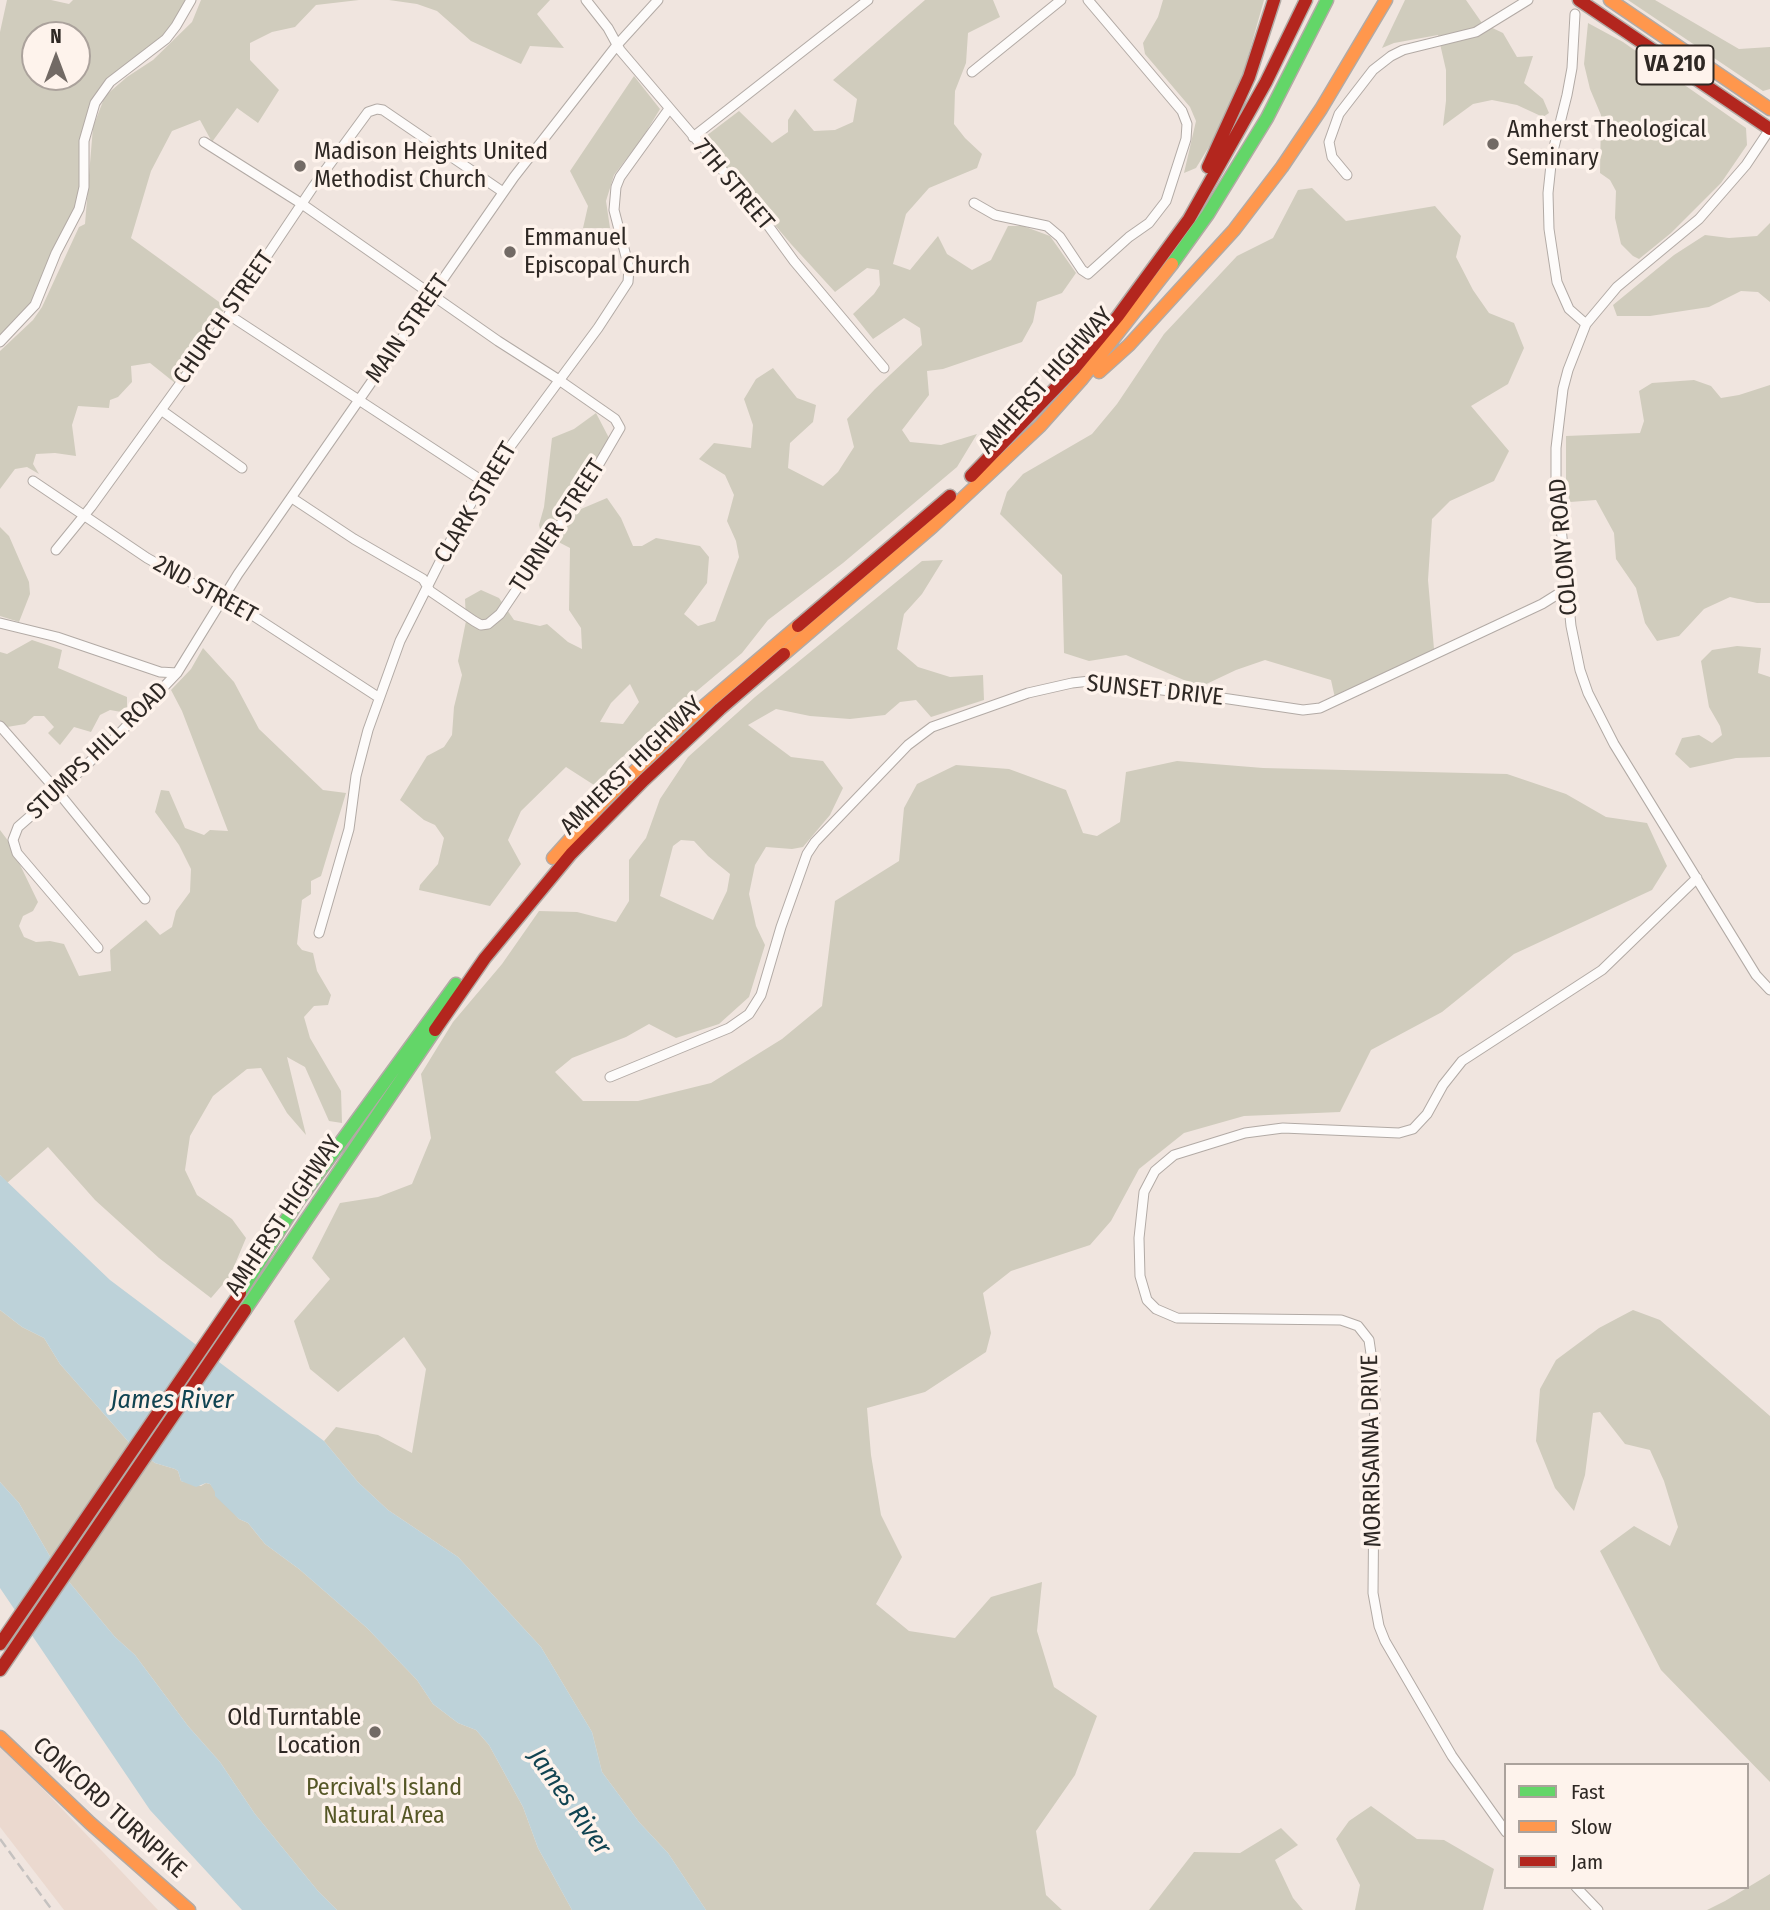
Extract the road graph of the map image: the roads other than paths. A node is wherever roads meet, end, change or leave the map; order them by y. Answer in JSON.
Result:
{"nodes":[{"id":1,"x":191,"y":0,"type":"edge"},
{"id":2,"x":586,"y":0,"type":"edge"},
{"id":3,"x":658,"y":0,"type":"edge"},
{"id":4,"x":868,"y":0,"type":"edge"},
{"id":5,"x":1061,"y":0,"type":"edge"},
{"id":6,"x":1088,"y":0,"type":"edge"},
{"id":7,"x":1274,"y":0,"type":"edge"},
{"id":8,"x":1306,"y":0,"type":"edge"},
{"id":9,"x":1327,"y":0,"type":"edge"},
{"id":10,"x":1386,"y":0,"type":"edge"},
{"id":11,"x":1528,"y":0,"type":"edge"},
{"id":12,"x":1579,"y":0,"type":"edge"},
{"id":13,"x":1610,"y":0,"type":"edge"},
{"id":14,"x":1575,"y":14,"type":"dead end"},
{"id":15,"x":617,"y":45,"type":"junction"},
{"id":16,"x":972,"y":72,"type":"dead end"},
{"id":17,"x":669,"y":109,"type":"junction"},
{"id":18,"x":1770,"y":109,"type":"edge"},
{"id":19,"x":1770,"y":129,"type":"edge"},
{"id":20,"x":693,"y":137,"type":"junction"},
{"id":21,"x":204,"y":142,"type":"dead end"},
{"id":22,"x":1347,"y":175,"type":"dead end"},
{"id":23,"x":503,"y":192,"type":"junction"},
{"id":24,"x":974,"y":203,"type":"dead end"},
{"id":25,"x":302,"y":204,"type":"junction"},
{"id":26,"x":431,"y":295,"type":"junction"},
{"id":27,"x":229,"y":314,"type":"junction"},
{"id":28,"x":1118,"y":316,"type":"junction"},
{"id":29,"x":1586,"y":324,"type":"junction"},
{"id":30,"x":0,"y":342,"type":"edge"},
{"id":31,"x":884,"y":368,"type":"dead end"},
{"id":32,"x":559,"y":380,"type":"junction"},
{"id":33,"x":358,"y":401,"type":"junction"},
{"id":34,"x":161,"y":410,"type":"junction"},
{"id":35,"x":1040,"y":426,"type":"junction"},
{"id":36,"x":242,"y":468,"type":"dead end"},
{"id":37,"x":33,"y":481,"type":"dead end"},
{"id":38,"x":484,"y":482,"type":"junction"},
{"id":39,"x":292,"y":498,"type":"junction"},
{"id":40,"x":84,"y":515,"type":"junction"},
{"id":41,"x":56,"y":550,"type":"dead end"},
{"id":42,"x":427,"y":587,"type":"junction"},
{"id":43,"x":1566,"y":589,"type":"junction"},
{"id":44,"x":223,"y":597,"type":"junction"},
{"id":45,"x":0,"y":623,"type":"edge"},
{"id":46,"x":177,"y":673,"type":"junction"},
{"id":47,"x":378,"y":697,"type":"junction"},
{"id":48,"x":0,"y":726,"type":"edge"},
{"id":49,"x":58,"y":792,"type":"junction"},
{"id":50,"x":1697,"y":878,"type":"junction"},
{"id":51,"x":145,"y":899,"type":"dead end"},
{"id":52,"x":320,"y":933,"type":"dead end"},
{"id":53,"x":98,"y":948,"type":"dead end"},
{"id":54,"x":1770,"y":989,"type":"edge"},
{"id":55,"x":610,"y":1077,"type":"dead end"},
{"id":56,"x":0,"y":1644,"type":"edge"},
{"id":57,"x":0,"y":1670,"type":"edge"},
{"id":58,"x":0,"y":1737,"type":"edge"},
{"id":59,"x":1504,"y":1829,"type":"edge"},
{"id":60,"x":1578,"y":1889,"type":"edge"},
{"id":61,"x":189,"y":1910,"type":"edge"},
{"id":62,"x":1598,"y":1910,"type":"edge"}],
"edges":[{"from":1,"to":30,"type":"street"},
{"from":2,"to":15,"type":"street","name":"7TH STREET"},
{"from":3,"to":15,"type":"street","name":"MAIN STREET"},
{"from":4,"to":20,"type":"street"},
{"from":5,"to":16,"type":"street"},
{"from":6,"to":24,"type":"street"},
{"from":7,"to":28,"type":"main road"},
{"from":8,"to":28,"type":"main road","name":"AMHERST HIGHWAY"},
{"from":9,"to":35,"type":"main road","name":"AMHERST HIGHWAY"},
{"from":10,"to":35,"type":"main road"},
{"from":11,"to":22,"type":"street"},
{"from":12,"to":19,"type":"main road","number":"VA 210"},
{"from":13,"to":18,"type":"main road","number":"VA 210"},
{"from":14,"to":29,"type":"street"},
{"from":15,"to":17,"type":"street","name":"7TH STREET"},
{"from":15,"to":23,"type":"street","name":"MAIN STREET"},
{"from":17,"to":20,"type":"street","name":"7TH STREET"},
{"from":17,"to":32,"type":"street","name":"CLARK STREET"},
{"from":19,"to":29,"type":"street","name":"COLONY ROAD"},
{"from":20,"to":31,"type":"street","name":"7TH STREET"},
{"from":21,"to":25,"type":"street"},
{"from":23,"to":25,"type":"street","name":"CHURCH STREET"},
{"from":23,"to":26,"type":"street","name":"MAIN STREET"},
{"from":25,"to":26,"type":"street"},
{"from":25,"to":27,"type":"street","name":"CHURCH STREET"},
{"from":26,"to":32,"type":"street"},
{"from":26,"to":33,"type":"street","name":"MAIN STREET"},
{"from":27,"to":33,"type":"street"},
{"from":27,"to":34,"type":"street","name":"CHURCH STREET"},
{"from":28,"to":56,"type":"main road","name":"AMHERST HIGHWAY"},
{"from":29,"to":43,"type":"street","name":"COLONY ROAD"},
{"from":32,"to":38,"type":"street","name":"CLARK STREET"},
{"from":32,"to":42,"type":"street","name":"TURNER STREET"},
{"from":33,"to":38,"type":"street"},
{"from":33,"to":39,"type":"street","name":"MAIN STREET"},
{"from":34,"to":36,"type":"street"},
{"from":34,"to":40,"type":"street","name":"CHURCH STREET"},
{"from":35,"to":57,"type":"main road","name":"AMHERST HIGHWAY"},
{"from":37,"to":40,"type":"street","name":"2ND STREET"},
{"from":38,"to":42,"type":"street","name":"CLARK STREET"},
{"from":39,"to":42,"type":"street"},
{"from":39,"to":44,"type":"street","name":"MAIN STREET"},
{"from":40,"to":41,"type":"street","name":"CHURCH STREET"},
{"from":40,"to":44,"type":"street","name":"2ND STREET"},
{"from":42,"to":47,"type":"street","name":"CLARK STREET"},
{"from":43,"to":50,"type":"street","name":"COLONY ROAD"},
{"from":43,"to":55,"type":"street","name":"SUNSET DRIVE"},
{"from":44,"to":46,"type":"street","name":"MAIN STREET"},
{"from":44,"to":47,"type":"street","name":"2ND STREET"},
{"from":45,"to":46,"type":"street"},
{"from":46,"to":49,"type":"street","name":"STUMPS HILL ROAD"},
{"from":47,"to":52,"type":"street","name":"CLARK STREET"},
{"from":48,"to":49,"type":"street"},
{"from":49,"to":51,"type":"street"},
{"from":49,"to":53,"type":"street","name":"STUMPS HILL ROAD"},
{"from":50,"to":54,"type":"street","name":"COLONY ROAD"},
{"from":50,"to":59,"type":"street","name":"MORRISANNA DRIVE"},
{"from":58,"to":61,"type":"main road","name":"CONCORD TURNPIKE"},
{"from":60,"to":62,"type":"street"}]}
